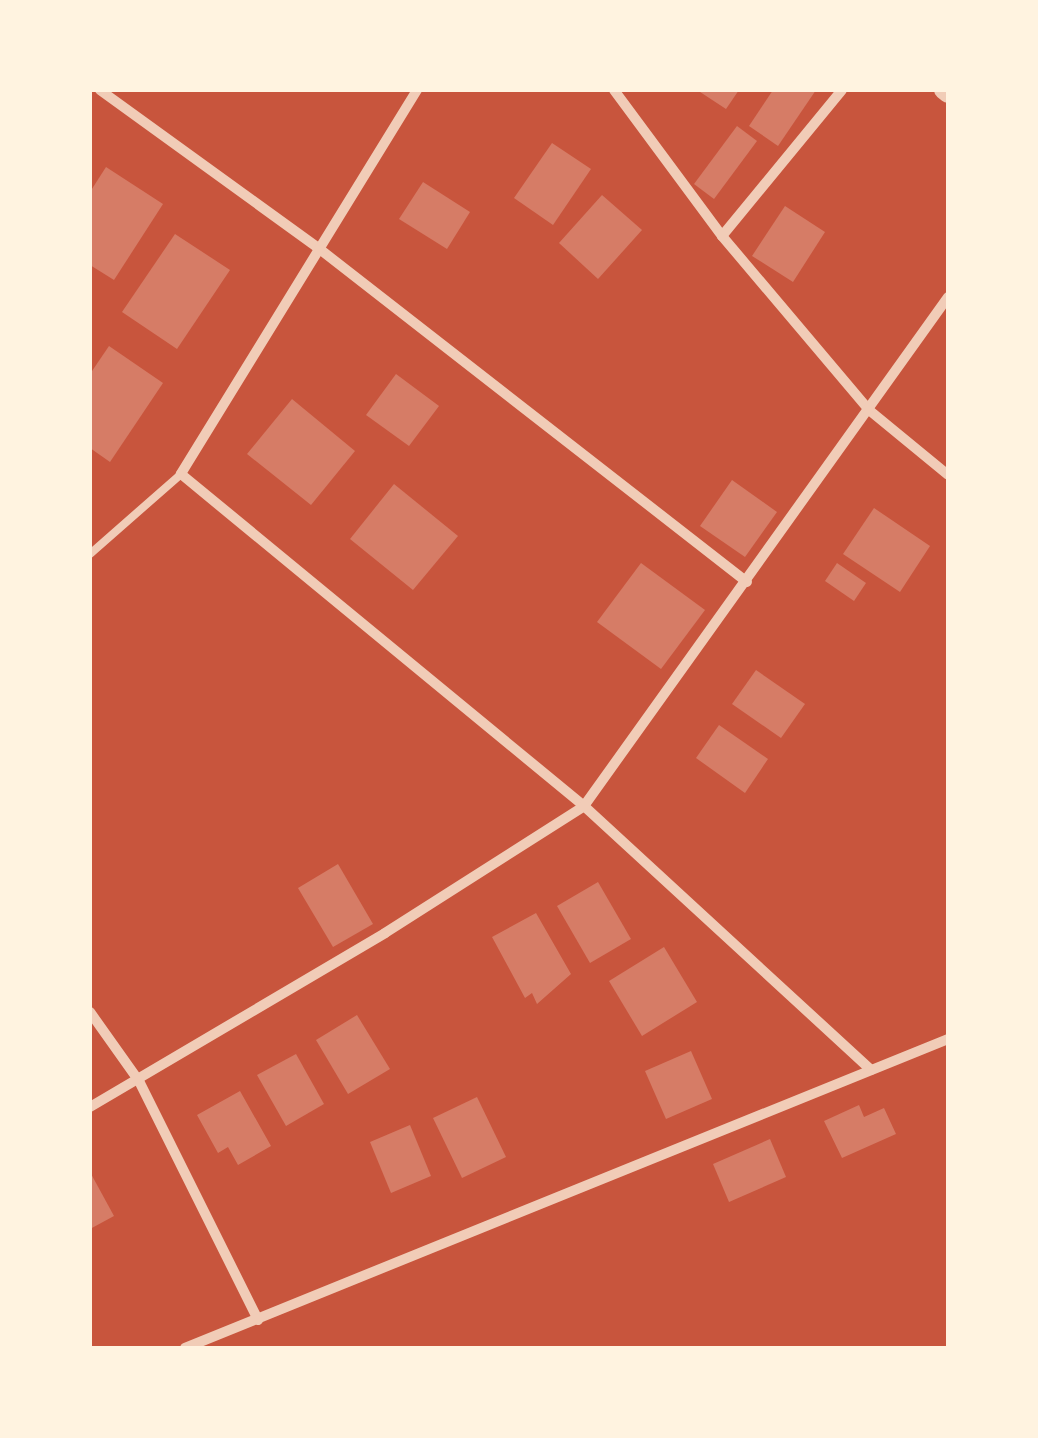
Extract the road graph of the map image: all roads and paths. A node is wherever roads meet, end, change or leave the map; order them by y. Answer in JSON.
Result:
{"nodes":[{"id":1,"x":100,"y":90,"type":"edge"},
{"id":2,"x":417,"y":90,"type":"edge"},
{"id":3,"x":614,"y":90,"type":"edge"},
{"id":4,"x":842,"y":90,"type":"edge"},
{"id":5,"x":722,"y":236,"type":"junction"},
{"id":6,"x":317,"y":247,"type":"junction"},
{"id":7,"x":948,"y":297,"type":"edge"},
{"id":8,"x":869,"y":410,"type":"junction"},
{"id":9,"x":181,"y":474,"type":"junction"},
{"id":10,"x":948,"y":475,"type":"edge"},
{"id":11,"x":90,"y":554,"type":"edge"},
{"id":12,"x":747,"y":582,"type":"junction"},
{"id":13,"x":584,"y":806,"type":"junction"},
{"id":14,"x":90,"y":1012,"type":"edge"},
{"id":15,"x":948,"y":1039,"type":"edge"},
{"id":16,"x":871,"y":1070,"type":"junction"},
{"id":17,"x":140,"y":1081,"type":"junction"},
{"id":18,"x":90,"y":1107,"type":"edge"},
{"id":19,"x":258,"y":1320,"type":"junction"},
{"id":20,"x":185,"y":1348,"type":"edge"}],
"edges":[{"from":1,"to":6,"type":"street"},
{"from":2,"to":6,"type":"street"},
{"from":3,"to":5,"type":"street"},
{"from":4,"to":5,"type":"street"},
{"from":5,"to":8,"type":"street"},
{"from":6,"to":9,"type":"street"},
{"from":6,"to":12,"type":"street"},
{"from":7,"to":8,"type":"street"},
{"from":8,"to":10,"type":"street"},
{"from":8,"to":12,"type":"street"},
{"from":9,"to":11,"type":"lane"},
{"from":9,"to":13,"type":"street"},
{"from":12,"to":13,"type":"street"},
{"from":13,"to":16,"type":"street"},
{"from":13,"to":17,"type":"street"},
{"from":14,"to":17,"type":"street"},
{"from":15,"to":16,"type":"street"},
{"from":16,"to":19,"type":"street"},
{"from":17,"to":18,"type":"street"},
{"from":17,"to":19,"type":"street"},
{"from":19,"to":20,"type":"street"}]}
